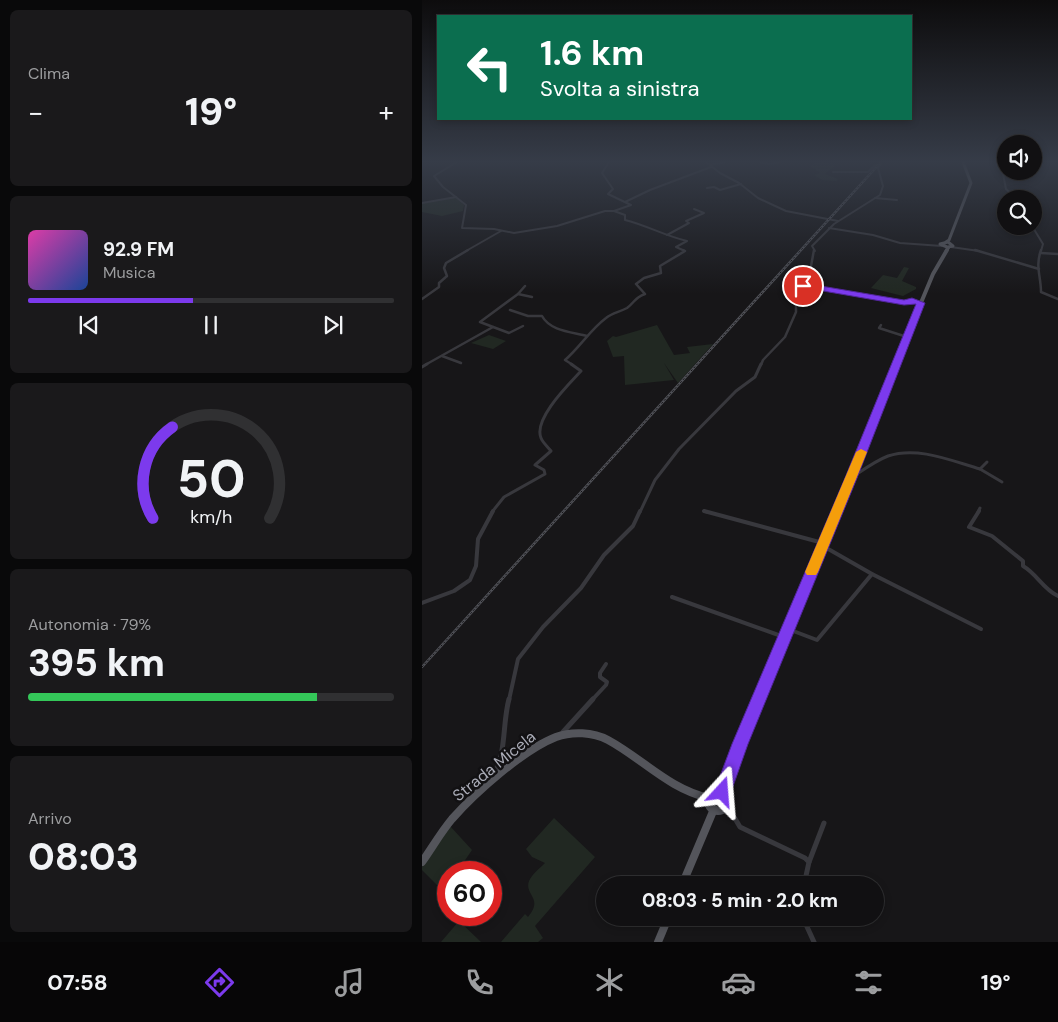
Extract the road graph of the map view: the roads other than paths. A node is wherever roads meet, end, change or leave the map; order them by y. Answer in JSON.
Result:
{"nodes":[{"id":1,"x":466,"y":206,"type":"edge"},
{"id":2,"x":630,"y":206,"type":"edge"},
{"id":3,"x":775,"y":206,"type":"edge"},
{"id":4,"x":863,"y":206,"type":"edge"},
{"id":5,"x":962,"y":206,"type":"edge"},
{"id":6,"x":694,"y":209,"type":"dead end"},
{"id":7,"x":614,"y":211,"type":"junction"},
{"id":8,"x":839,"y":221,"type":"junction"},
{"id":9,"x":829,"y":228,"type":"junction"},
{"id":10,"x":501,"y":231,"type":"junction"},
{"id":11,"x":666,"y":235,"type":"junction"},
{"id":12,"x":1038,"y":235,"type":"edge"},
{"id":13,"x":947,"y":245,"type":"junction"},
{"id":14,"x":1041,"y":253,"type":"junction"},
{"id":15,"x":1058,"y":254,"type":"edge"},
{"id":16,"x":1039,"y":269,"type":"junction"},
{"id":17,"x":804,"y":284,"type":"junction"},
{"id":18,"x":525,"y":286,"type":"dead end"},
{"id":19,"x":518,"y":294,"type":"junction"},
{"id":20,"x":532,"y":297,"type":"dead end"},
{"id":21,"x":422,"y":299,"type":"edge"},
{"id":22,"x":1058,"y":299,"type":"edge"},
{"id":23,"x":921,"y":303,"type":"junction"},
{"id":24,"x":510,"y":310,"type":"dead end"},
{"id":25,"x":881,"y":325,"type":"dead end"},
{"id":26,"x":523,"y":326,"type":"dead end"},
{"id":27,"x":493,"y":327,"type":"junction"},
{"id":28,"x":587,"y":336,"type":"junction"},
{"id":29,"x":907,"y":337,"type":"junction"},
{"id":30,"x":442,"y":356,"type":"junction"},
{"id":31,"x":461,"y":363,"type":"dead end"},
{"id":32,"x":422,"y":367,"type":"edge"},
{"id":33,"x":987,"y":462,"type":"dead end"},
{"id":34,"x":980,"y":469,"type":"junction"},
{"id":35,"x":851,"y":478,"type":"junction"},
{"id":36,"x":1002,"y":482,"type":"dead end"},
{"id":37,"x":980,"y":508,"type":"dead end"},
{"id":38,"x":704,"y":511,"type":"dead end"},
{"id":39,"x":823,"y":544,"type":"junction"},
{"id":40,"x":872,"y":574,"type":"junction"},
{"id":41,"x":1058,"y":596,"type":"edge"},
{"id":42,"x":672,"y":597,"type":"dead end"},
{"id":43,"x":422,"y":603,"type":"edge"},
{"id":44,"x":787,"y":629,"type":"junction"},
{"id":45,"x":981,"y":629,"type":"dead end"},
{"id":46,"x":784,"y":637,"type":"junction"},
{"id":47,"x":606,"y":664,"type":"dead end"},
{"id":48,"x":561,"y":735,"type":"junction"},
{"id":49,"x":488,"y":784,"type":"junction"},
{"id":50,"x":722,"y":792,"type":"junction"},
{"id":51,"x":709,"y":798,"type":"junction"},
{"id":52,"x":727,"y":805,"type":"junction"},
{"id":53,"x":714,"y":809,"type":"junction"},
{"id":54,"x":824,"y":823,"type":"dead end"},
{"id":55,"x":422,"y":862,"type":"edge"},
{"id":56,"x":809,"y":862,"type":"junction"},
{"id":57,"x":686,"y":876,"type":"edge"},
{"id":58,"x":806,"y":876,"type":"edge"},
{"id":59,"x":665,"y":926,"type":"edge"},
{"id":60,"x":807,"y":926,"type":"edge"},
{"id":61,"x":658,"y":942,"type":"edge"},
{"id":62,"x":814,"y":942,"type":"edge"}],
"edges":[{"from":1,"to":10,"type":"street"},
{"from":2,"to":7,"type":"street"},
{"from":3,"to":8,"type":"street"},
{"from":4,"to":8,"type":"street"},
{"from":5,"to":13,"type":"main road"},
{"from":6,"to":11,"type":"street"},
{"from":7,"to":10,"type":"street"},
{"from":7,"to":11,"type":"street"},
{"from":8,"to":9,"type":"street"},
{"from":9,"to":13,"type":"street"},
{"from":9,"to":17,"type":"street"},
{"from":10,"to":21,"type":"street"},
{"from":11,"to":28,"type":"street"},
{"from":12,"to":14,"type":"street"},
{"from":13,"to":16,"type":"street"},
{"from":13,"to":23,"type":"main road"},
{"from":14,"to":15,"type":"street"},
{"from":14,"to":16,"type":"street"},
{"from":16,"to":22,"type":"street"},
{"from":17,"to":23,"type":"street"},
{"from":17,"to":49,"type":"street"},
{"from":18,"to":19,"type":"street"},
{"from":19,"to":20,"type":"street"},
{"from":19,"to":27,"type":"street"},
{"from":23,"to":29,"type":"main road"},
{"from":24,"to":28,"type":"street"},
{"from":25,"to":29,"type":"street"},
{"from":26,"to":27,"type":"street"},
{"from":27,"to":30,"type":"street"},
{"from":28,"to":43,"type":"street"},
{"from":29,"to":35,"type":"main road"},
{"from":30,"to":31,"type":"street"},
{"from":30,"to":32,"type":"street"},
{"from":33,"to":34,"type":"street"},
{"from":34,"to":35,"type":"street"},
{"from":34,"to":36,"type":"street"},
{"from":35,"to":39,"type":"main road"},
{"from":37,"to":41,"type":"street"},
{"from":38,"to":39,"type":"street"},
{"from":39,"to":40,"type":"street"},
{"from":39,"to":44,"type":"main road"},
{"from":40,"to":44,"type":"street"},
{"from":40,"to":45,"type":"street"},
{"from":42,"to":46,"type":"street"},
{"from":44,"to":46,"type":"main road"},
{"from":46,"to":50,"type":"main road"},
{"from":47,"to":48,"type":"street"},
{"from":48,"to":49,"type":"main road","name":"Strada Micela"},
{"from":48,"to":51,"type":"main road","name":"Strada Micela"},
{"from":49,"to":55,"type":"main road","name":"Strada Micela"},
{"from":50,"to":51,"type":"main road"},
{"from":50,"to":52,"type":"main road"},
{"from":51,"to":53,"type":"main road"},
{"from":52,"to":53,"type":"main road"},
{"from":52,"to":56,"type":"street"},
{"from":53,"to":57,"type":"main road"},
{"from":54,"to":56,"type":"street"},
{"from":56,"to":58,"type":"street"},
{"from":59,"to":61,"type":"main road"},
{"from":60,"to":62,"type":"street"}]}
